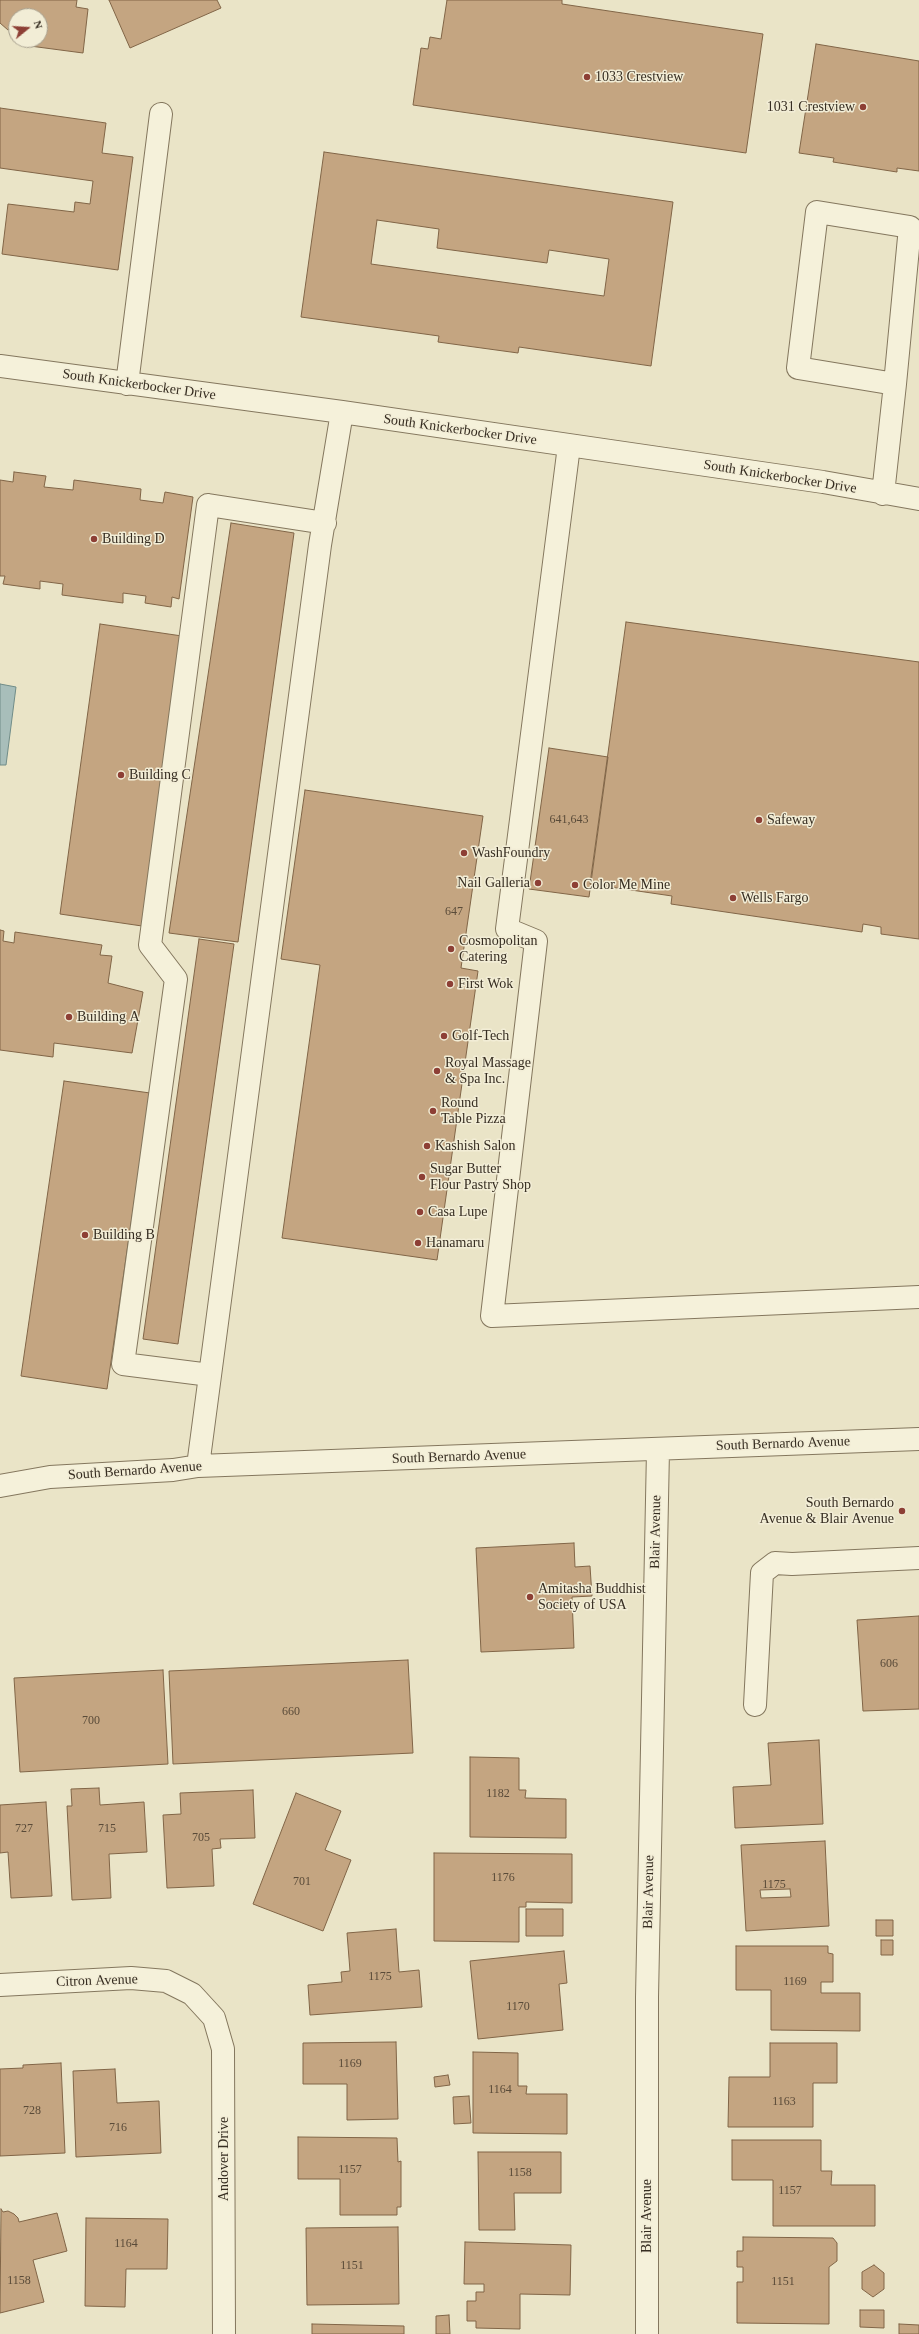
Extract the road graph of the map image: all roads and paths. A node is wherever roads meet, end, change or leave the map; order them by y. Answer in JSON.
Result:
{"nodes":[{"id":1,"x":160,"y":114,"type":"dead end"},
{"id":2,"x":0,"y":366,"type":"edge"},
{"id":3,"x":127,"y":384,"type":"junction"},
{"id":4,"x":895,"y":384,"type":"junction"},
{"id":5,"x":342,"y":412,"type":"junction"},
{"id":6,"x":569,"y":446,"type":"junction"},
{"id":7,"x":883,"y":494,"type":"junction"},
{"id":8,"x":919,"y":499,"type":"edge"},
{"id":9,"x":325,"y":523,"type":"junction"},
{"id":10,"x":919,"y":1297,"type":"edge"},
{"id":11,"x":210,"y":1375,"type":"junction"},
{"id":12,"x":919,"y":1439,"type":"edge"},
{"id":13,"x":658,"y":1450,"type":"junction"},
{"id":14,"x":198,"y":1466,"type":"junction"},
{"id":15,"x":0,"y":1486,"type":"edge"},
{"id":16,"x":919,"y":1558,"type":"edge"},
{"id":17,"x":755,"y":1705,"type":"dead end"},
{"id":18,"x":0,"y":1985,"type":"edge"},
{"id":19,"x":192,"y":1994,"type":"joint"},
{"id":20,"x":224,"y":2334,"type":"edge"},
{"id":21,"x":647,"y":2334,"type":"edge"}],
"edges":[{"from":1,"to":3,"type":"street"},
{"from":2,"to":3,"type":"street","name":"South Knickerbocker Drive"},
{"from":3,"to":5,"type":"street","name":"South Knickerbocker Drive"},
{"from":4,"to":4,"type":"street"},
{"from":4,"to":7,"type":"street"},
{"from":5,"to":6,"type":"street","name":"South Knickerbocker Drive"},
{"from":5,"to":9,"type":"street"},
{"from":6,"to":7,"type":"street","name":"South Knickerbocker Drive"},
{"from":6,"to":10,"type":"street"},
{"from":7,"to":8,"type":"street","name":"South Knickerbocker Drive"},
{"from":9,"to":11,"type":"street"},
{"from":9,"to":11,"type":"street"},
{"from":11,"to":14,"type":"street"},
{"from":12,"to":13,"type":"street","name":"South Bernardo Avenue"},
{"from":13,"to":14,"type":"street","name":"South Bernardo Avenue"},
{"from":13,"to":21,"type":"street","name":"Blair Avenue"},
{"from":14,"to":15,"type":"street","name":"South Bernardo Avenue"},
{"from":16,"to":17,"type":"street"},
{"from":18,"to":19,"type":"street","name":"Citron Avenue"},
{"from":19,"to":20,"type":"street","name":"Andover Drive"}]}
